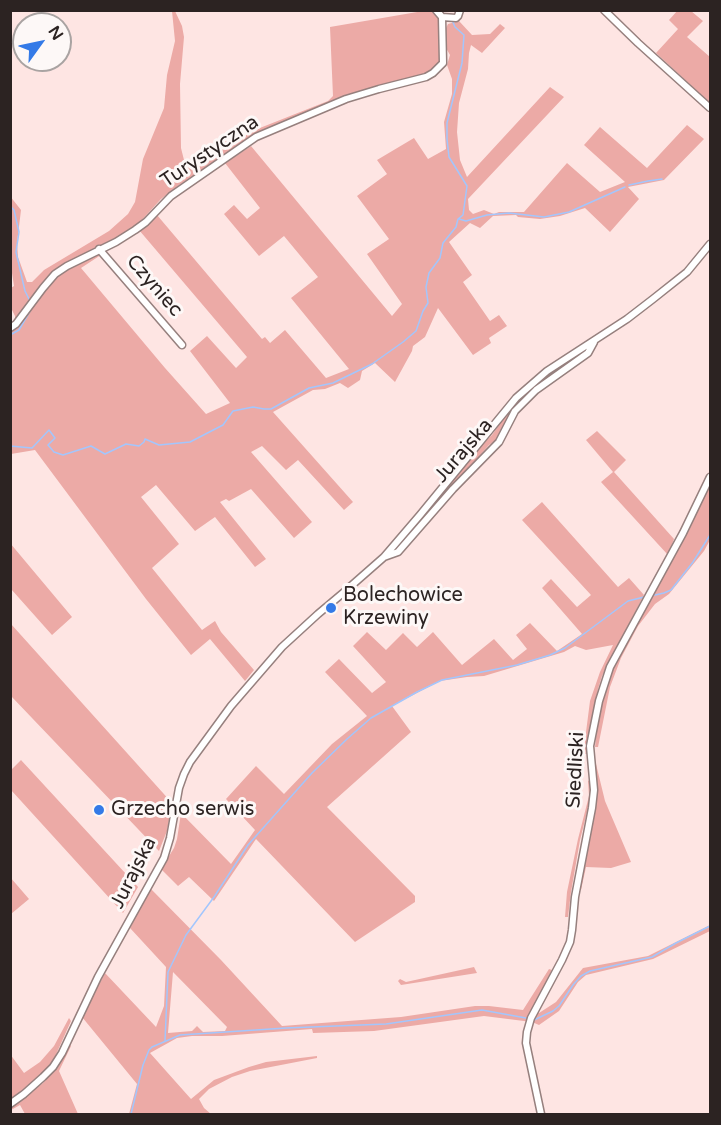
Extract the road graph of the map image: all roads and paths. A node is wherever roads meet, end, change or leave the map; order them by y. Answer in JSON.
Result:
{"nodes":[{"id":1,"x":436,"y":10,"type":"edge"},
{"id":2,"x":460,"y":10,"type":"edge"},
{"id":3,"x":604,"y":10,"type":"edge"},
{"id":4,"x":448,"y":17,"type":"junction"},
{"id":5,"x":711,"y":108,"type":"edge"},
{"id":6,"x":711,"y":244,"type":"edge"},
{"id":7,"x":99,"y":249,"type":"junction"},
{"id":8,"x":10,"y":328,"type":"edge"},
{"id":9,"x":594,"y":341,"type":"junction"},
{"id":10,"x":182,"y":345,"type":"dead end"},
{"id":11,"x":711,"y":477,"type":"edge"},
{"id":12,"x":384,"y":557,"type":"junction"},
{"id":13,"x":10,"y":1104,"type":"edge"},
{"id":14,"x":541,"y":1114,"type":"edge"}],
"edges":[{"from":1,"to":4,"type":"street"},
{"from":2,"to":4,"type":"street"},
{"from":3,"to":5,"type":"street"},
{"from":4,"to":7,"type":"street","name":"Turystyczna"},
{"from":6,"to":9,"type":"street","name":"Jurajska"},
{"from":7,"to":8,"type":"street","name":"Turystyczna"},
{"from":7,"to":10,"type":"street","name":"Czyniec"},
{"from":9,"to":12,"type":"street","name":"Jurajska"},
{"from":9,"to":12,"type":"street","name":"Jurajska"},
{"from":11,"to":14,"type":"street","name":"Siedliski"},
{"from":12,"to":13,"type":"street","name":"Jurajska"}]}
